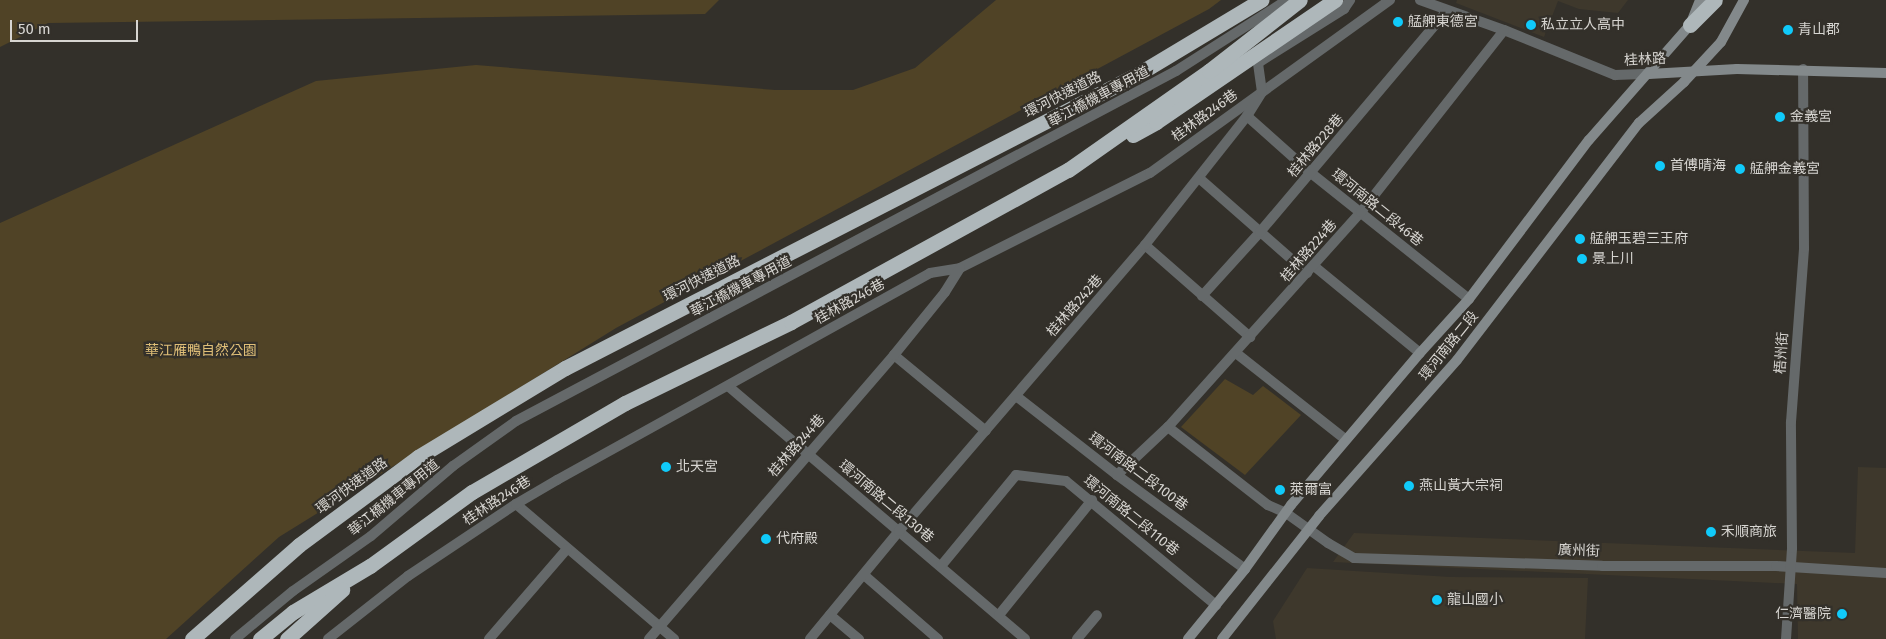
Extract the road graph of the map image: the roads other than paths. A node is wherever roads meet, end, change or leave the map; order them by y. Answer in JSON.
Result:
{"nodes":[{"id":1,"x":1261,"y":0,"type":"edge"},
{"id":2,"x":1287,"y":0,"type":"edge"},
{"id":3,"x":1300,"y":0,"type":"edge"},
{"id":4,"x":1335,"y":0,"type":"edge"},
{"id":5,"x":1350,"y":0,"type":"edge"},
{"id":6,"x":1390,"y":0,"type":"edge"},
{"id":7,"x":1420,"y":0,"type":"edge"},
{"id":8,"x":1700,"y":0,"type":"edge"},
{"id":9,"x":1715,"y":0,"type":"edge"},
{"id":10,"x":1744,"y":0,"type":"edge"},
{"id":11,"x":1448,"y":11,"type":"junction"},
{"id":12,"x":1690,"y":25,"type":"junction"},
{"id":13,"x":1504,"y":30,"type":"junction"},
{"id":14,"x":1803,"y":69,"type":"junction"},
{"id":15,"x":1695,"y":71,"type":"junction"},
{"id":16,"x":1886,"y":73,"type":"edge"},
{"id":17,"x":1648,"y":74,"type":"junction"},
{"id":18,"x":1262,"y":92,"type":"junction"},
{"id":19,"x":1248,"y":116,"type":"junction"},
{"id":20,"x":1068,"y":170,"type":"junction"},
{"id":21,"x":1311,"y":172,"type":"junction"},
{"id":22,"x":1199,"y":178,"type":"junction"},
{"id":23,"x":1361,"y":212,"type":"junction"},
{"id":24,"x":1260,"y":232,"type":"junction"},
{"id":25,"x":1145,"y":245,"type":"junction"},
{"id":26,"x":960,"y":268,"type":"junction"},
{"id":27,"x":1311,"y":269,"type":"junction"},
{"id":28,"x":1202,"y":296,"type":"junction"},
{"id":29,"x":1469,"y":299,"type":"junction"},
{"id":30,"x":1250,"y":337,"type":"junction"},
{"id":31,"x":1236,"y":352,"type":"junction"},
{"id":32,"x":1420,"y":352,"type":"junction"},
{"id":33,"x":894,"y":354,"type":"junction"},
{"id":34,"x":728,"y":386,"type":"junction"},
{"id":35,"x":1016,"y":396,"type":"junction"},
{"id":36,"x":1168,"y":427,"type":"junction"},
{"id":37,"x":986,"y":431,"type":"junction"},
{"id":38,"x":1346,"y":440,"type":"junction"},
{"id":39,"x":808,"y":454,"type":"junction"},
{"id":40,"x":1118,"y":475,"type":"junction"},
{"id":41,"x":1092,"y":500,"type":"junction"},
{"id":42,"x":516,"y":504,"type":"junction"},
{"id":43,"x":1286,"y":512,"type":"junction"},
{"id":44,"x":1309,"y":529,"type":"junction"},
{"id":45,"x":899,"y":531,"type":"junction"},
{"id":46,"x":567,"y":549,"type":"junction"},
{"id":47,"x":370,"y":566,"type":"junction"},
{"id":48,"x":941,"y":566,"type":"junction"},
{"id":49,"x":1790,"y":567,"type":"junction"},
{"id":50,"x":1245,"y":569,"type":"junction"},
{"id":51,"x":1886,"y":573,"type":"edge"},
{"id":52,"x":864,"y":575,"type":"junction"},
{"id":53,"x":1216,"y":605,"type":"junction"},
{"id":54,"x":830,"y":615,"type":"junction"},
{"id":55,"x":998,"y":615,"type":"junction"},
{"id":56,"x":1097,"y":615,"type":"dead end"},
{"id":57,"x":660,"y":627,"type":"junction"},
{"id":58,"x":192,"y":639,"type":"edge"},
{"id":59,"x":235,"y":639,"type":"edge"},
{"id":60,"x":260,"y":639,"type":"edge"},
{"id":61,"x":287,"y":639,"type":"edge"},
{"id":62,"x":328,"y":639,"type":"edge"},
{"id":63,"x":489,"y":639,"type":"edge"},
{"id":64,"x":650,"y":639,"type":"edge"},
{"id":65,"x":674,"y":639,"type":"edge"},
{"id":66,"x":810,"y":639,"type":"edge"},
{"id":67,"x":859,"y":639,"type":"edge"},
{"id":68,"x":938,"y":639,"type":"edge"},
{"id":69,"x":1025,"y":639,"type":"edge"},
{"id":70,"x":1077,"y":639,"type":"edge"},
{"id":71,"x":1188,"y":639,"type":"edge"},
{"id":72,"x":1222,"y":639,"type":"edge"},
{"id":73,"x":1786,"y":639,"type":"edge"}],
"edges":[{"from":1,"to":58,"type":"highway","name":"環河快速道路"},
{"from":2,"to":59,"type":"street","name":"華江橋機車專用道"},
{"from":3,"to":20,"type":"highway"},
{"from":4,"to":20,"type":"highway"},
{"from":5,"to":18,"type":"street"},
{"from":6,"to":18,"type":"street","name":"桂林路246巷"},
{"from":7,"to":11,"type":"street","name":"桂林路"},
{"from":8,"to":12,"type":"street","name":"環河南路二段"},
{"from":9,"to":12,"type":"highway"},
{"from":10,"to":15,"type":"street","name":"環河南路二段"},
{"from":11,"to":13,"type":"street","name":"桂林路"},
{"from":11,"to":21,"type":"street","name":"桂林路228巷"},
{"from":12,"to":17,"type":"street","name":"環河南路二段"},
{"from":13,"to":17,"type":"street","name":"桂林路"},
{"from":13,"to":23,"type":"street","name":"桂林路224巷"},
{"from":14,"to":15,"type":"street","name":"桂林路"},
{"from":14,"to":16,"type":"street","name":"桂林路"},
{"from":14,"to":49,"type":"street","name":"梧州街"},
{"from":15,"to":17,"type":"street","name":"桂林路"},
{"from":15,"to":44,"type":"street","name":"環河南路二段"},
{"from":17,"to":29,"type":"street","name":"環河南路二段"},
{"from":18,"to":19,"type":"street","name":"桂林路242巷"},
{"from":18,"to":26,"type":"street","name":"桂林路246巷"},
{"from":19,"to":21,"type":"street","name":"環河南路二段46巷"},
{"from":19,"to":22,"type":"street","name":"桂林路242巷"},
{"from":20,"to":47,"type":"highway"},
{"from":21,"to":23,"type":"street","name":"環河南路二段46巷"},
{"from":21,"to":24,"type":"street","name":"桂林路228巷"},
{"from":22,"to":24,"type":"street"},
{"from":22,"to":25,"type":"street","name":"桂林路242巷"},
{"from":23,"to":27,"type":"street","name":"桂林路224巷"},
{"from":23,"to":29,"type":"street","name":"環河南路二段46巷"},
{"from":24,"to":27,"type":"street"},
{"from":24,"to":28,"type":"street","name":"桂林路228巷"},
{"from":25,"to":28,"type":"street"},
{"from":25,"to":35,"type":"street","name":"桂林路242巷"},
{"from":26,"to":33,"type":"street","name":"桂林路244巷"},
{"from":26,"to":34,"type":"street","name":"桂林路246巷"},
{"from":27,"to":30,"type":"street","name":"桂林路224巷"},
{"from":27,"to":32,"type":"street"},
{"from":28,"to":30,"type":"street"},
{"from":29,"to":32,"type":"street","name":"環河南路二段"},
{"from":30,"to":31,"type":"street","name":"桂林路224巷"},
{"from":31,"to":36,"type":"street","name":"桂林路224巷"},
{"from":31,"to":38,"type":"street"},
{"from":32,"to":38,"type":"street","name":"環河南路二段"},
{"from":33,"to":37,"type":"street"},
{"from":33,"to":39,"type":"street","name":"桂林路244巷"},
{"from":34,"to":39,"type":"street","name":"環河南路二段130巷"},
{"from":34,"to":42,"type":"street","name":"桂林路246巷"},
{"from":35,"to":37,"type":"street","name":"桂林路242巷"},
{"from":35,"to":40,"type":"street","name":"環河南路二段100巷"},
{"from":36,"to":40,"type":"street","name":"桂林路224巷"},
{"from":36,"to":43,"type":"street","name":"廣州街"},
{"from":37,"to":45,"type":"street","name":"桂林路242巷"},
{"from":38,"to":43,"type":"street","name":"環河南路二段"},
{"from":39,"to":45,"type":"street","name":"環河南路二段130巷"},
{"from":39,"to":57,"type":"street","name":"桂林路244巷"},
{"from":40,"to":50,"type":"street","name":"環河南路二段100巷"},
{"from":41,"to":48,"type":"street","name":"環河南路二段110巷"},
{"from":41,"to":53,"type":"street","name":"環河南路二段110巷"},
{"from":41,"to":55,"type":"street"},
{"from":42,"to":46,"type":"street"},
{"from":42,"to":62,"type":"street","name":"桂林路246巷"},
{"from":43,"to":44,"type":"street","name":"廣州街"},
{"from":43,"to":50,"type":"street","name":"環河南路二段"},
{"from":44,"to":49,"type":"street","name":"廣州街"},
{"from":44,"to":72,"type":"street","name":"環河南路二段"},
{"from":45,"to":48,"type":"street","name":"環河南路二段130巷"},
{"from":45,"to":52,"type":"street","name":"桂林路242巷"},
{"from":46,"to":57,"type":"street"},
{"from":46,"to":63,"type":"street"},
{"from":47,"to":60,"type":"highway"},
{"from":47,"to":61,"type":"highway"},
{"from":48,"to":55,"type":"street","name":"環河南路二段130巷"},
{"from":49,"to":51,"type":"street","name":"廣州街"},
{"from":49,"to":73,"type":"street","name":"梧州街"},
{"from":50,"to":53,"type":"street","name":"環河南路二段"},
{"from":52,"to":54,"type":"street","name":"桂林路242巷"},
{"from":52,"to":68,"type":"street"},
{"from":53,"to":71,"type":"street","name":"環河南路二段"},
{"from":54,"to":66,"type":"street","name":"桂林路242巷"},
{"from":54,"to":67,"type":"street"},
{"from":55,"to":69,"type":"street","name":"環河南路二段130巷"},
{"from":56,"to":70,"type":"street"},
{"from":57,"to":64,"type":"street","name":"桂林路244巷"},
{"from":57,"to":65,"type":"street"}]}
